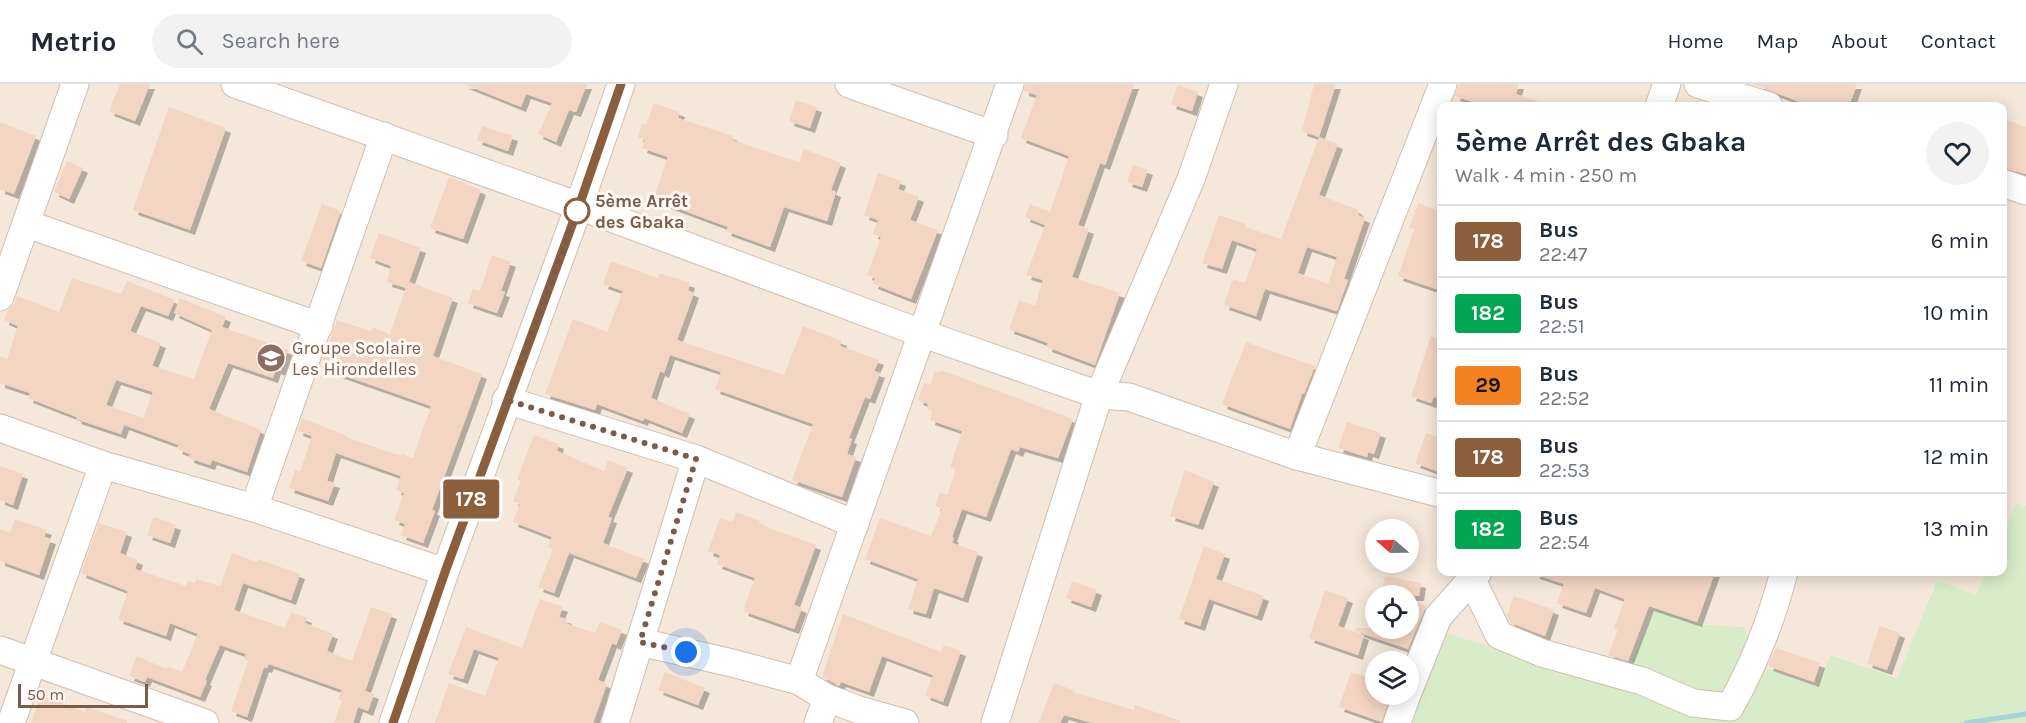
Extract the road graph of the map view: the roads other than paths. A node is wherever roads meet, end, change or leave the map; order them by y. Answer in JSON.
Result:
{"nodes":[{"id":1,"x":75,"y":84,"type":"edge"},
{"id":2,"x":237,"y":84,"type":"edge"},
{"id":3,"x":621,"y":84,"type":"edge"},
{"id":4,"x":849,"y":84,"type":"edge"},
{"id":5,"x":1010,"y":84,"type":"edge"},
{"id":6,"x":1224,"y":84,"type":"edge"},
{"id":7,"x":1443,"y":84,"type":"edge"},
{"id":8,"x":1667,"y":84,"type":"edge"},
{"id":9,"x":1698,"y":84,"type":"edge"},
{"id":10,"x":1660,"y":102,"type":"edge"},
{"id":11,"x":1756,"y":102,"type":"edge"},
{"id":12,"x":994,"y":135,"type":"junction"},
{"id":13,"x":384,"y":136,"type":"junction"},
{"id":14,"x":2007,"y":185,"type":"edge"},
{"id":15,"x":2026,"y":191,"type":"edge"},
{"id":16,"x":579,"y":206,"type":"junction"},
{"id":17,"x":27,"y":224,"type":"junction"},
{"id":18,"x":0,"y":297,"type":"edge"},
{"id":19,"x":319,"y":326,"type":"junction"},
{"id":20,"x":921,"y":333,"type":"junction"},
{"id":21,"x":1099,"y":395,"type":"junction"},
{"id":22,"x":507,"y":400,"type":"junction"},
{"id":23,"x":0,"y":428,"type":"edge"},
{"id":24,"x":1297,"y":456,"type":"junction"},
{"id":25,"x":696,"y":459,"type":"junction"},
{"id":26,"x":103,"y":465,"type":"junction"},
{"id":27,"x":1437,"y":493,"type":"edge"},
{"id":28,"x":254,"y":508,"type":"junction"},
{"id":29,"x":855,"y":524,"type":"junction"},
{"id":30,"x":445,"y":572,"type":"junction"},
{"id":31,"x":1475,"y":576,"type":"edge"},
{"id":32,"x":1783,"y":576,"type":"edge"},
{"id":33,"x":640,"y":642,"type":"junction"},
{"id":34,"x":0,"y":650,"type":"edge"},
{"id":35,"x":33,"y":661,"type":"junction"},
{"id":36,"x":1419,"y":665,"type":"edge"},
{"id":37,"x":799,"y":681,"type":"junction"},
{"id":38,"x":1403,"y":705,"type":"edge"},
{"id":39,"x":823,"y":711,"type":"edge"},
{"id":40,"x":11,"y":723,"type":"edge"},
{"id":41,"x":205,"y":723,"type":"edge"},
{"id":42,"x":393,"y":723,"type":"edge"},
{"id":43,"x":615,"y":723,"type":"edge"},
{"id":44,"x":905,"y":723,"type":"edge"},
{"id":45,"x":995,"y":723,"type":"edge"},
{"id":46,"x":1396,"y":723,"type":"edge"}],
"edges":[{"from":1,"to":17,"type":"street"},
{"from":2,"to":13,"type":"street"},
{"from":3,"to":16,"type":"street"},
{"from":4,"to":12,"type":"street"},
{"from":5,"to":12,"type":"street"},
{"from":6,"to":21,"type":"street"},
{"from":7,"to":24,"type":"street"},
{"from":8,"to":10,"type":"street"},
{"from":9,"to":11,"type":"street"},
{"from":12,"to":20,"type":"street"},
{"from":13,"to":16,"type":"street"},
{"from":13,"to":19,"type":"street"},
{"from":14,"to":15,"type":"street"},
{"from":16,"to":20,"type":"street"},
{"from":16,"to":22,"type":"street"},
{"from":17,"to":18,"type":"street"},
{"from":17,"to":19,"type":"street"},
{"from":19,"to":28,"type":"street"},
{"from":20,"to":21,"type":"street"},
{"from":20,"to":29,"type":"street"},
{"from":21,"to":24,"type":"street"},
{"from":21,"to":45,"type":"street"},
{"from":22,"to":25,"type":"street"},
{"from":22,"to":30,"type":"street"},
{"from":23,"to":26,"type":"street"},
{"from":24,"to":27,"type":"street"},
{"from":25,"to":29,"type":"street"},
{"from":25,"to":33,"type":"street"},
{"from":26,"to":28,"type":"street"},
{"from":26,"to":35,"type":"street"},
{"from":28,"to":30,"type":"street"},
{"from":29,"to":37,"type":"street"},
{"from":30,"to":42,"type":"street"},
{"from":31,"to":32,"type":"street"},
{"from":31,"to":36,"type":"street"},
{"from":33,"to":37,"type":"street"},
{"from":33,"to":43,"type":"street"},
{"from":34,"to":35,"type":"street"},
{"from":35,"to":40,"type":"street"},
{"from":35,"to":41,"type":"street"},
{"from":37,"to":39,"type":"street"},
{"from":38,"to":46,"type":"street"},
{"from":39,"to":44,"type":"street"}]}
